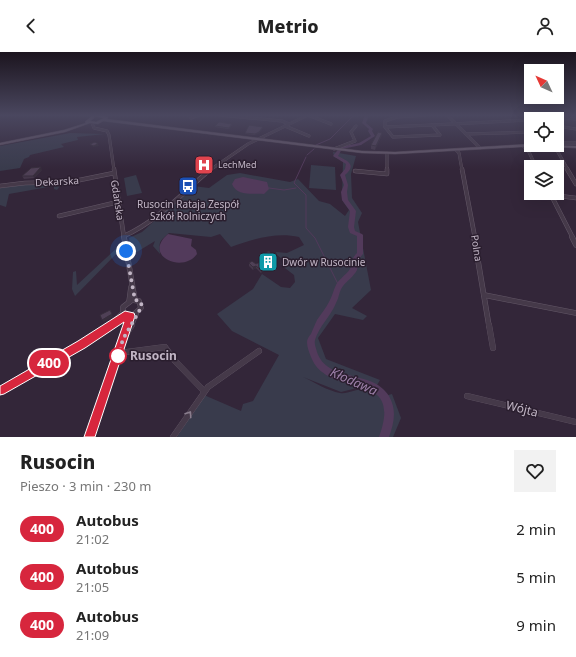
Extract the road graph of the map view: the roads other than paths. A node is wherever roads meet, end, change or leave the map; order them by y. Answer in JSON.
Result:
{"nodes":[{"id":1,"x":49,"y":133,"type":"edge"},
{"id":2,"x":108,"y":133,"type":"edge"},
{"id":3,"x":202,"y":133,"type":"edge"},
{"id":4,"x":272,"y":133,"type":"edge"},
{"id":5,"x":302,"y":133,"type":"edge"},
{"id":6,"x":351,"y":133,"type":"edge"},
{"id":7,"x":390,"y":133,"type":"edge"},
{"id":8,"x":439,"y":133,"type":"edge"},
{"id":9,"x":500,"y":133,"type":"edge"},
{"id":10,"x":466,"y":134,"type":"joint"},
{"id":11,"x":309,"y":136,"type":"dead end"},
{"id":12,"x":258,"y":140,"type":"junction"},
{"id":13,"x":564,"y":143,"type":"edge"},
{"id":14,"x":576,"y":143,"type":"edge"},
{"id":15,"x":0,"y":144,"type":"edge"},
{"id":16,"x":523,"y":146,"type":"joint"},
{"id":17,"x":564,"y":146,"type":"edge"},
{"id":18,"x":576,"y":147,"type":"edge"},
{"id":19,"x":480,"y":148,"type":"junction"},
{"id":20,"x":335,"y":150,"type":"junction"},
{"id":21,"x":456,"y":150,"type":"junction"},
{"id":22,"x":558,"y":152,"type":"edge"},
{"id":23,"x":387,"y":153,"type":"junction"},
{"id":24,"x":533,"y":160,"type":"edge"},
{"id":25,"x":355,"y":171,"type":"dead end"},
{"id":26,"x":114,"y":173,"type":"junction"},
{"id":27,"x":576,"y":184,"type":"edge"},
{"id":28,"x":0,"y":186,"type":"edge"},
{"id":29,"x":564,"y":196,"type":"edge"},
{"id":30,"x":576,"y":198,"type":"edge"},
{"id":31,"x":553,"y":200,"type":"edge"},
{"id":32,"x":118,"y":202,"type":"junction"},
{"id":33,"x":59,"y":216,"type":"dead end"},
{"id":34,"x":124,"y":236,"type":"junction"},
{"id":35,"x":576,"y":245,"type":"edge"},
{"id":36,"x":131,"y":285,"type":"junction"},
{"id":37,"x":484,"y":295,"type":"junction"},
{"id":38,"x":135,"y":300,"type":"junction"},
{"id":39,"x":129,"y":302,"type":"junction"},
{"id":40,"x":576,"y":313,"type":"edge"},
{"id":41,"x":129,"y":315,"type":"junction"},
{"id":42,"x":492,"y":348,"type":"dead end"},
{"id":43,"x":259,"y":351,"type":"dead end"},
{"id":44,"x":119,"y":353,"type":"junction"},
{"id":45,"x":0,"y":390,"type":"edge"},
{"id":46,"x":204,"y":391,"type":"junction"},
{"id":47,"x":467,"y":396,"type":"dead end"},
{"id":48,"x":576,"y":422,"type":"edge"},
{"id":49,"x":90,"y":437,"type":"edge"},
{"id":50,"x":173,"y":437,"type":"edge"}],
"edges":[{"from":1,"to":15,"type":"main road"},
{"from":2,"to":26,"type":"street","name":"Gdańska"},
{"from":3,"to":12,"type":"main road"},
{"from":4,"to":12,"type":"street"},
{"from":5,"to":11,"type":"street"},
{"from":6,"to":20,"type":"street"},
{"from":7,"to":8,"type":"street"},
{"from":9,"to":10,"type":"street"},
{"from":10,"to":19,"type":"street"},
{"from":12,"to":20,"type":"main road"},
{"from":12,"to":34,"type":"street"},
{"from":13,"to":14,"type":"street"},
{"from":16,"to":19,"type":"main road"},
{"from":16,"to":24,"type":"street"},
{"from":17,"to":18,"type":"main road"},
{"from":19,"to":21,"type":"main road"},
{"from":20,"to":23,"type":"main road"},
{"from":21,"to":23,"type":"main road"},
{"from":21,"to":37,"type":"street","name":"Polna"},
{"from":22,"to":27,"type":"street"},
{"from":23,"to":25,"type":"street"},
{"from":26,"to":28,"type":"street","name":"Dekarska"},
{"from":26,"to":32,"type":"street","name":"Gdańska"},
{"from":29,"to":30,"type":"street"},
{"from":31,"to":35,"type":"street"},
{"from":32,"to":33,"type":"street"},
{"from":32,"to":34,"type":"street","name":"Gdańska"},
{"from":34,"to":36,"type":"street","name":"Gdańska"},
{"from":36,"to":38,"type":"street","name":"Gdańska"},
{"from":36,"to":39,"type":"street","name":"Gdańska"},
{"from":37,"to":40,"type":"street"},
{"from":37,"to":42,"type":"street","name":"Polna"},
{"from":38,"to":39,"type":"street"},
{"from":38,"to":41,"type":"street","name":"Gdańska"},
{"from":39,"to":41,"type":"street"},
{"from":41,"to":44,"type":"street"},
{"from":41,"to":45,"type":"street"},
{"from":43,"to":46,"type":"street"},
{"from":44,"to":46,"type":"street"},
{"from":44,"to":49,"type":"street"},
{"from":50,"to":46,"type":"street","one_way":true},
{"from":47,"to":48,"type":"street","name":"Wójta"}]}
